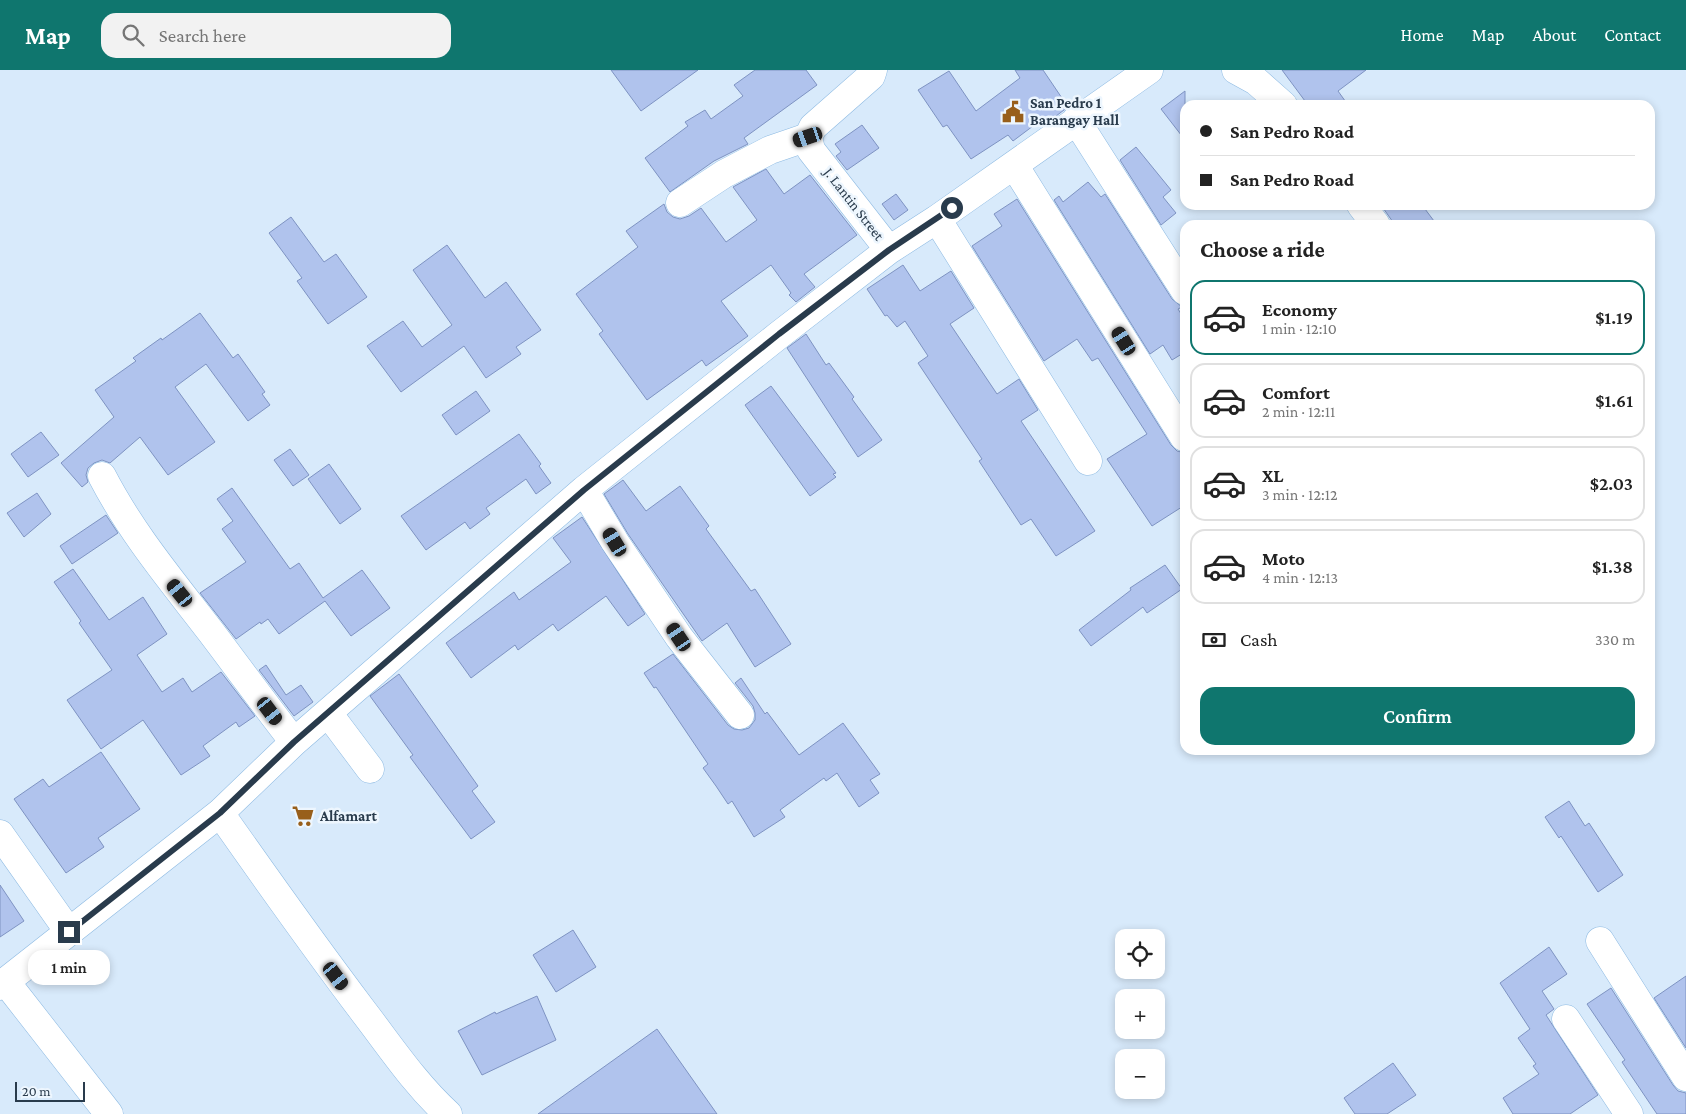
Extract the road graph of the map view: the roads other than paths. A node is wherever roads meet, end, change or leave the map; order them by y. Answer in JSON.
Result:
{"nodes":[{"id":1,"x":873,"y":70,"type":"edge"},
{"id":2,"x":1149,"y":70,"type":"edge"},
{"id":3,"x":1236,"y":70,"type":"edge"},
{"id":4,"x":1277,"y":100,"type":"edge"},
{"id":5,"x":1076,"y":120,"type":"junction"},
{"id":6,"x":808,"y":137,"type":"junction"},
{"id":7,"x":1014,"y":165,"type":"junction"},
{"id":8,"x":680,"y":203,"type":"dead end"},
{"id":9,"x":937,"y":219,"type":"junction"},
{"id":10,"x":889,"y":250,"type":"junction"},
{"id":11,"x":1180,"y":283,"type":"edge"},
{"id":12,"x":1180,"y":432,"type":"edge"},
{"id":13,"x":1088,"y":461,"type":"dead end"},
{"id":14,"x":102,"y":476,"type":"dead end"},
{"id":15,"x":584,"y":490,"type":"junction"},
{"id":16,"x":328,"y":713,"type":"junction"},
{"id":17,"x":740,"y":715,"type":"dead end"},
{"id":18,"x":294,"y":742,"type":"junction"},
{"id":19,"x":370,"y":769,"type":"dead end"},
{"id":20,"x":220,"y":813,"type":"junction"},
{"id":21,"x":0,"y":834,"type":"edge"},
{"id":22,"x":69,"y":932,"type":"junction"},
{"id":23,"x":1600,"y":941,"type":"dead end"},
{"id":24,"x":3,"y":984,"type":"edge"},
{"id":25,"x":1566,"y":1018,"type":"dead end"},
{"id":26,"x":1686,"y":1077,"type":"edge"},
{"id":27,"x":109,"y":1114,"type":"edge"},
{"id":28,"x":448,"y":1114,"type":"edge"},
{"id":29,"x":1628,"y":1114,"type":"edge"}],
"edges":[{"from":1,"to":6,"type":"street"},
{"from":2,"to":5,"type":"street"},
{"from":3,"to":4,"type":"street"},
{"from":5,"to":7,"type":"street"},
{"from":5,"to":11,"type":"street"},
{"from":6,"to":8,"type":"street"},
{"from":6,"to":10,"type":"street","name":"J. Lantin Street"},
{"from":7,"to":9,"type":"street"},
{"from":7,"to":12,"type":"street"},
{"from":9,"to":10,"type":"street"},
{"from":9,"to":13,"type":"street"},
{"from":10,"to":15,"type":"street"},
{"from":14,"to":18,"type":"street"},
{"from":15,"to":16,"type":"street"},
{"from":15,"to":17,"type":"street"},
{"from":16,"to":18,"type":"street"},
{"from":16,"to":19,"type":"street"},
{"from":18,"to":20,"type":"street"},
{"from":20,"to":22,"type":"street"},
{"from":20,"to":28,"type":"street"},
{"from":21,"to":22,"type":"street"},
{"from":22,"to":24,"type":"street"},
{"from":23,"to":26,"type":"street"},
{"from":24,"to":27,"type":"street"},
{"from":25,"to":29,"type":"street"}]}
